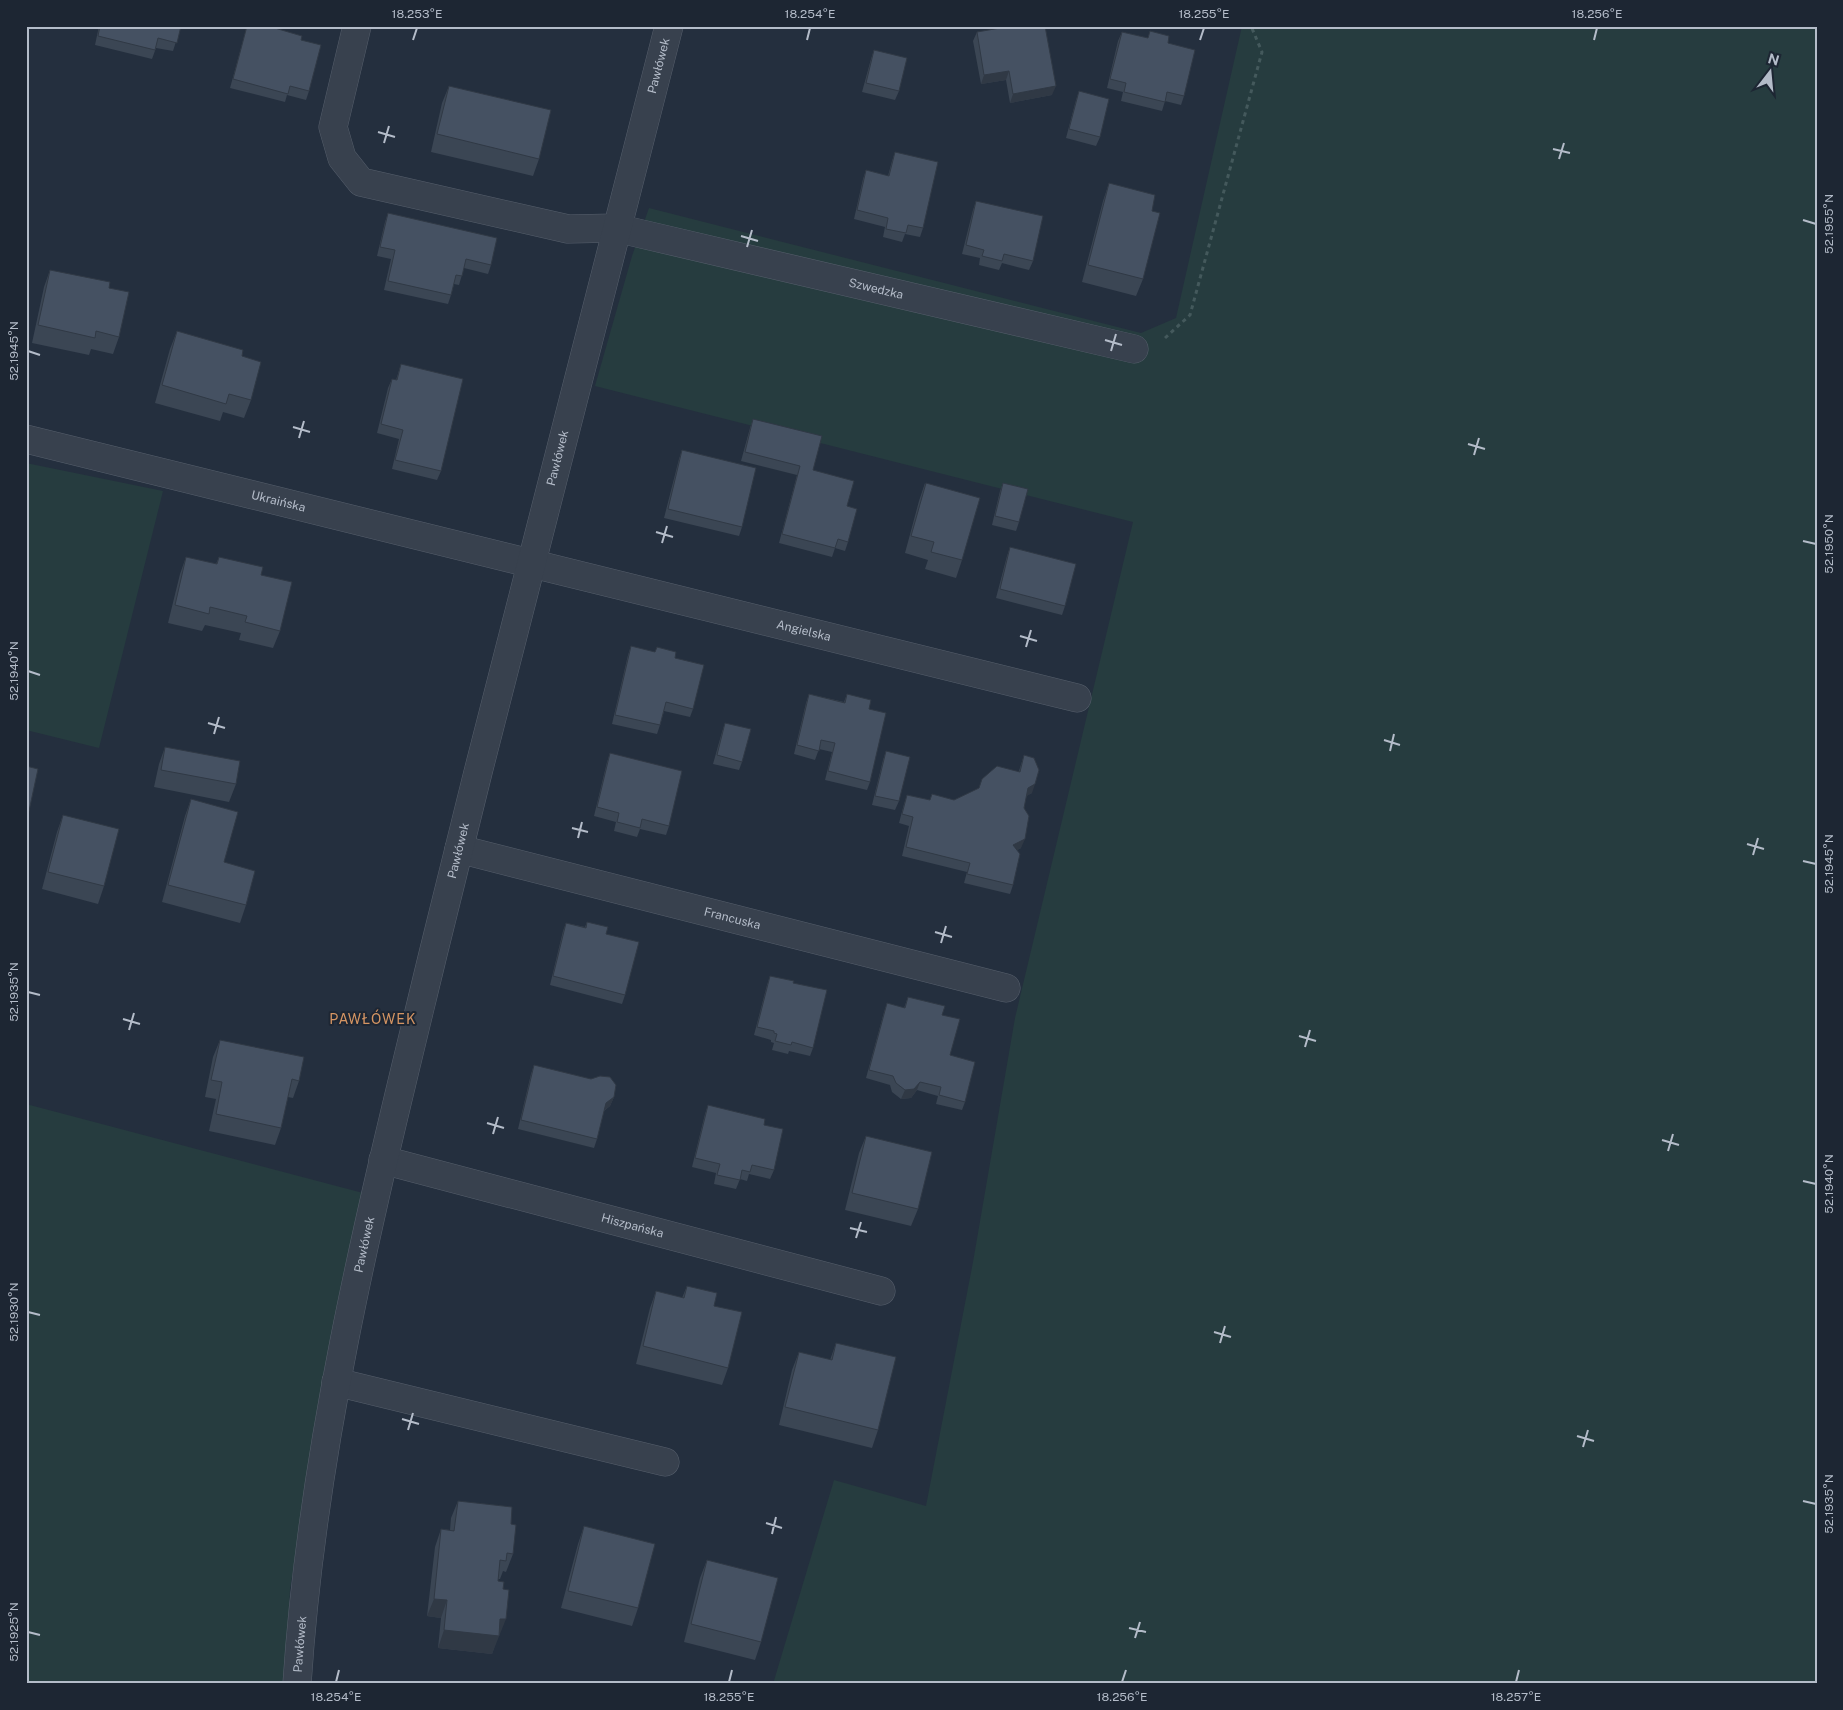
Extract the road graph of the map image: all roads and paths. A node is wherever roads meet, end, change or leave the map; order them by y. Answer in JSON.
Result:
{"nodes":[{"id":1,"x":356,"y":26,"type":"edge"},
{"id":2,"x":668,"y":26,"type":"edge"},
{"id":3,"x":1251,"y":26,"type":"edge"},
{"id":4,"x":616,"y":228,"type":"junction"},
{"id":5,"x":1134,"y":349,"type":"joint"},
{"id":6,"x":26,"y":439,"type":"edge"},
{"id":7,"x":532,"y":564,"type":"junction"},
{"id":8,"x":1077,"y":698,"type":"dead end"},
{"id":9,"x":459,"y":849,"type":"junction"},
{"id":10,"x":1006,"y":988,"type":"dead end"},
{"id":11,"x":383,"y":1160,"type":"junction"},
{"id":12,"x":881,"y":1292,"type":"dead end"},
{"id":13,"x":336,"y":1382,"type":"junction"},
{"id":14,"x":665,"y":1462,"type":"dead end"},
{"id":15,"x":298,"y":1684,"type":"edge"}],
"edges":[{"from":1,"to":4,"type":"street","name":"Szwedzka"},
{"from":2,"to":4,"type":"street","name":"Pawłówek"},
{"from":3,"to":5,"type":"path"},
{"from":4,"to":5,"type":"street","name":"Szwedzka"},
{"from":4,"to":7,"type":"street","name":"Pawłówek"},
{"from":6,"to":7,"type":"street","name":"Ukraińska"},
{"from":7,"to":8,"type":"street","name":"Angielska"},
{"from":7,"to":9,"type":"street","name":"Pawłówek"},
{"from":9,"to":10,"type":"street","name":"Francuska"},
{"from":9,"to":11,"type":"street","name":"Pawłówek"},
{"from":11,"to":12,"type":"street","name":"Hiszpańska"},
{"from":11,"to":13,"type":"street","name":"Pawłówek"},
{"from":13,"to":14,"type":"street"},
{"from":13,"to":15,"type":"street","name":"Pawłówek"}]}
